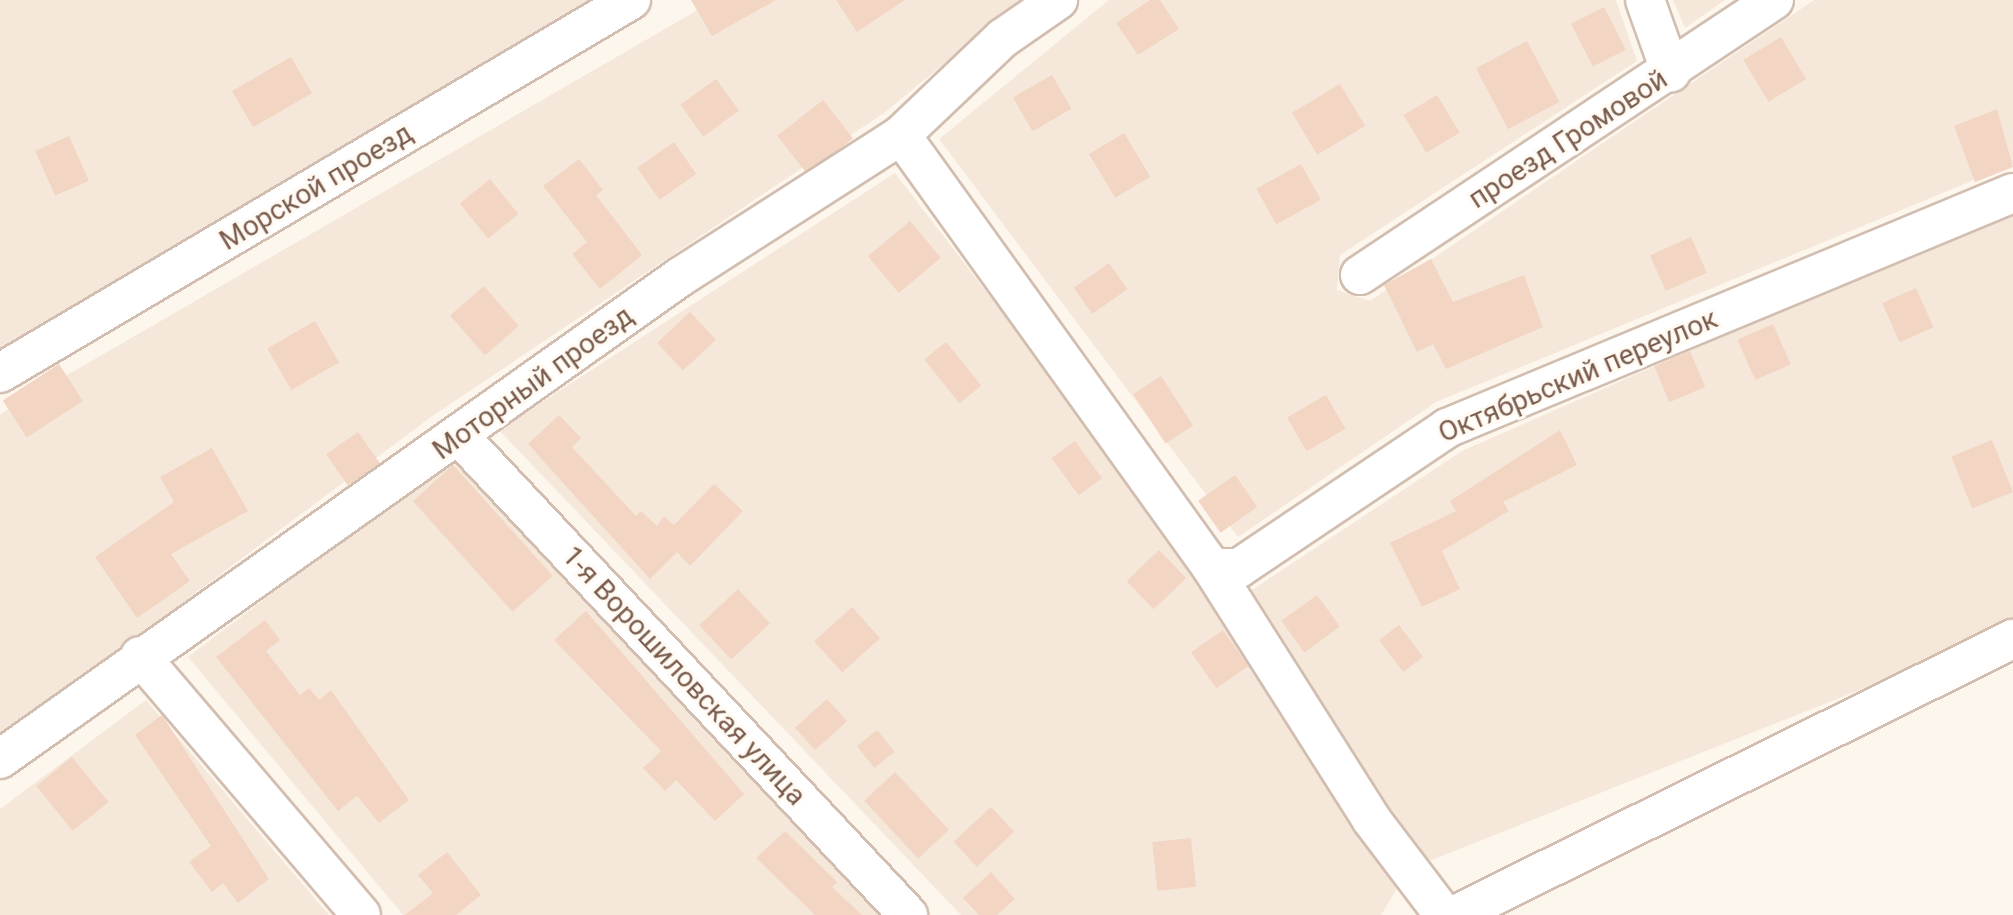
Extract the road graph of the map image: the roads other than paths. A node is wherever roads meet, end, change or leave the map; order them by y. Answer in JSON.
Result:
{"nodes":[{"id":1,"x":631,"y":0,"type":"edge"},
{"id":2,"x":1058,"y":0,"type":"edge"},
{"id":3,"x":1645,"y":0,"type":"edge"},
{"id":4,"x":1774,"y":0,"type":"edge"},
{"id":5,"x":1671,"y":73,"type":"junction"},
{"id":6,"x":901,"y":135,"type":"junction"},
{"id":7,"x":2013,"y":193,"type":"edge"},
{"id":8,"x":1360,"y":275,"type":"dead end"},
{"id":9,"x":0,"y":373,"type":"edge"},
{"id":10,"x":461,"y":438,"type":"junction"},
{"id":11,"x":1212,"y":568,"type":"junction"},
{"id":12,"x":2013,"y":639,"type":"edge"},
{"id":13,"x":140,"y":656,"type":"junction"},
{"id":14,"x":0,"y":759,"type":"edge"},
{"id":15,"x":361,"y":915,"type":"edge"},
{"id":16,"x":908,"y":915,"type":"edge"},
{"id":17,"x":1444,"y":915,"type":"edge"},
{"id":18,"x":1455,"y":915,"type":"edge"}],
"edges":[{"from":1,"to":9,"type":"street","name":"Морской проезд"},
{"from":2,"to":6,"type":"street","name":"Моторный проезд"},
{"from":3,"to":5,"type":"street"},
{"from":4,"to":5,"type":"street","name":"проезд Громовой"},
{"from":5,"to":8,"type":"street","name":"проезд Громовой"},
{"from":6,"to":10,"type":"street","name":"Моторный проезд"},
{"from":6,"to":11,"type":"street"},
{"from":7,"to":11,"type":"street","name":"Октябрьский переулок"},
{"from":10,"to":13,"type":"street","name":"Моторный проезд"},
{"from":10,"to":16,"type":"street","name":"1-я Ворошиловская улица"},
{"from":11,"to":17,"type":"street"},
{"from":12,"to":18,"type":"street"},
{"from":13,"to":14,"type":"street","name":"Моторный проезд"},
{"from":13,"to":15,"type":"street"}]}
